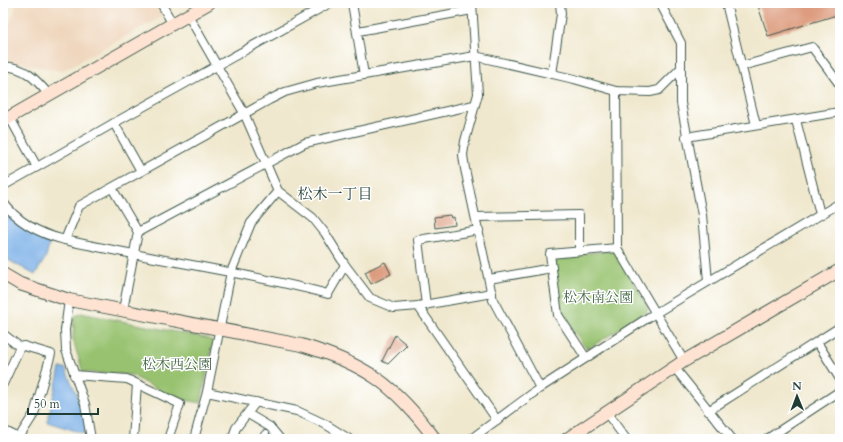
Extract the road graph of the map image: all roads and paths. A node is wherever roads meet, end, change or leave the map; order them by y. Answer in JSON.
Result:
{"nodes":[{"id":1,"x":161,"y":3,"type":"edge"},
{"id":2,"x":209,"y":3,"type":"edge"},
{"id":3,"x":330,"y":3,"type":"edge"},
{"id":4,"x":352,"y":3,"type":"edge"},
{"id":5,"x":560,"y":3,"type":"edge"},
{"id":6,"x":660,"y":3,"type":"edge"},
{"id":7,"x":726,"y":3,"type":"edge"},
{"id":8,"x":472,"y":6,"type":"edge"},
{"id":9,"x":188,"y":15,"type":"junction"},
{"id":10,"x":172,"y":23,"type":"junction"},
{"id":11,"x":358,"y":30,"type":"junction"},
{"id":12,"x":475,"y":56,"type":"junction"},
{"id":13,"x":3,"y":66,"type":"edge"},
{"id":14,"x":218,"y":66,"type":"junction"},
{"id":15,"x":742,"y":66,"type":"junction"},
{"id":16,"x":680,"y":69,"type":"junction"},
{"id":17,"x":552,"y":74,"type":"junction"},
{"id":18,"x":364,"y":75,"type":"junction"},
{"id":19,"x":840,"y":85,"type":"edge"},
{"id":20,"x":616,"y":91,"type":"junction"},
{"id":21,"x":49,"y":95,"type":"junction"},
{"id":22,"x":474,"y":105,"type":"junction"},
{"id":23,"x":840,"y":112,"type":"edge"},
{"id":24,"x":244,"y":113,"type":"junction"},
{"id":25,"x":6,"y":119,"type":"edge"},
{"id":26,"x":796,"y":120,"type":"junction"},
{"id":27,"x":114,"y":124,"type":"junction"},
{"id":28,"x":756,"y":125,"type":"junction"},
{"id":29,"x":686,"y":137,"type":"junction"},
{"id":30,"x":265,"y":163,"type":"junction"},
{"id":31,"x":37,"y":167,"type":"junction"},
{"id":32,"x":141,"y":171,"type":"junction"},
{"id":33,"x":3,"y":186,"type":"edge"},
{"id":34,"x":112,"y":188,"type":"junction"},
{"id":35,"x":278,"y":191,"type":"junction"},
{"id":36,"x":3,"y":202,"type":"edge"},
{"id":37,"x":840,"y":203,"type":"edge"},
{"id":38,"x":820,"y":214,"type":"junction"},
{"id":39,"x":476,"y":217,"type":"junction"},
{"id":40,"x":479,"y":230,"type":"junction"},
{"id":41,"x":138,"y":232,"type":"junction"},
{"id":42,"x":66,"y":240,"type":"junction"},
{"id":43,"x":617,"y":248,"type":"junction"},
{"id":44,"x":579,"y":251,"type":"junction"},
{"id":45,"x":134,"y":254,"type":"junction"},
{"id":46,"x":345,"y":265,"type":"junction"},
{"id":47,"x":552,"y":268,"type":"junction"},
{"id":48,"x":840,"y":270,"type":"edge"},
{"id":49,"x":230,"y":272,"type":"junction"},
{"id":50,"x":3,"y":274,"type":"edge"},
{"id":51,"x":489,"y":279,"type":"junction"},
{"id":52,"x":708,"y":281,"type":"junction"},
{"id":53,"x":492,"y":293,"type":"junction"},
{"id":54,"x":69,"y":300,"type":"junction"},
{"id":55,"x":422,"y":306,"type":"junction"},
{"id":56,"x":123,"y":310,"type":"junction"},
{"id":57,"x":656,"y":313,"type":"junction"},
{"id":58,"x":840,"y":327,"type":"edge"},
{"id":59,"x":220,"y":328,"type":"junction"},
{"id":60,"x":3,"y":334,"type":"edge"},
{"id":61,"x":817,"y":342,"type":"junction"},
{"id":62,"x":20,"y":347,"type":"junction"},
{"id":63,"x":586,"y":358,"type":"junction"},
{"id":64,"x":679,"y":364,"type":"junction"},
{"id":65,"x":74,"y":375,"type":"junction"},
{"id":66,"x":840,"y":378,"type":"edge"},
{"id":67,"x":3,"y":384,"type":"edge"},
{"id":68,"x":136,"y":384,"type":"junction"},
{"id":69,"x":540,"y":388,"type":"junction"},
{"id":70,"x":840,"y":391,"type":"edge"},
{"id":71,"x":207,"y":392,"type":"junction"},
{"id":72,"x":256,"y":402,"type":"junction"},
{"id":73,"x":708,"y":411,"type":"junction"},
{"id":74,"x":606,"y":412,"type":"junction"},
{"id":75,"x":248,"y":414,"type":"junction"},
{"id":76,"x":497,"y":420,"type":"junction"},
{"id":77,"x":3,"y":430,"type":"edge"},
{"id":78,"x":18,"y":438,"type":"edge"},
{"id":79,"x":91,"y":439,"type":"edge"},
{"id":80,"x":133,"y":439,"type":"edge"},
{"id":81,"x":168,"y":439,"type":"edge"},
{"id":82,"x":194,"y":439,"type":"edge"},
{"id":83,"x":232,"y":439,"type":"edge"},
{"id":84,"x":280,"y":439,"type":"edge"},
{"id":85,"x":348,"y":439,"type":"edge"},
{"id":86,"x":435,"y":439,"type":"edge"},
{"id":87,"x":471,"y":439,"type":"edge"},
{"id":88,"x":567,"y":439,"type":"edge"},
{"id":89,"x":626,"y":439,"type":"edge"},
{"id":90,"x":732,"y":439,"type":"edge"},
{"id":91,"x":767,"y":439,"type":"edge"}],
"edges":[{"from":1,"to":10,"type":"street"},
{"from":2,"to":9,"type":"street"},
{"from":3,"to":14,"type":"street"},
{"from":4,"to":11,"type":"street"},
{"from":5,"to":17,"type":"street"},
{"from":6,"to":16,"type":"street"},
{"from":7,"to":15,"type":"street"},
{"from":8,"to":11,"type":"street"},
{"from":8,"to":12,"type":"street"},
{"from":9,"to":10,"type":"street"},
{"from":9,"to":14,"type":"street"},
{"from":10,"to":21,"type":"street"},
{"from":11,"to":18,"type":"street"},
{"from":12,"to":17,"type":"street"},
{"from":12,"to":18,"type":"street"},
{"from":12,"to":22,"type":"street"},
{"from":13,"to":21,"type":"street"},
{"from":14,"to":24,"type":"street"},
{"from":14,"to":27,"type":"street"},
{"from":15,"to":19,"type":"street"},
{"from":15,"to":28,"type":"street"},
{"from":16,"to":20,"type":"street"},
{"from":16,"to":29,"type":"street"},
{"from":17,"to":20,"type":"street"},
{"from":18,"to":24,"type":"street"},
{"from":20,"to":43,"type":"street"},
{"from":21,"to":25,"type":"street"},
{"from":22,"to":30,"type":"street"},
{"from":22,"to":39,"type":"street"},
{"from":23,"to":26,"type":"street"},
{"from":24,"to":30,"type":"street"},
{"from":24,"to":32,"type":"street"},
{"from":25,"to":31,"type":"street"},
{"from":26,"to":28,"type":"street"},
{"from":26,"to":38,"type":"street"},
{"from":27,"to":31,"type":"street"},
{"from":27,"to":32,"type":"street"},
{"from":28,"to":29,"type":"street"},
{"from":29,"to":52,"type":"street"},
{"from":30,"to":35,"type":"street"},
{"from":30,"to":41,"type":"street"},
{"from":31,"to":33,"type":"street"},
{"from":32,"to":34,"type":"street"},
{"from":34,"to":41,"type":"street"},
{"from":34,"to":42,"type":"street"},
{"from":35,"to":46,"type":"street"},
{"from":35,"to":49,"type":"street"},
{"from":36,"to":42,"type":"street"},
{"from":37,"to":38,"type":"street"},
{"from":38,"to":52,"type":"street"},
{"from":39,"to":40,"type":"street"},
{"from":39,"to":44,"type":"street"},
{"from":40,"to":51,"type":"street"},
{"from":40,"to":55,"type":"street"},
{"from":41,"to":45,"type":"street"},
{"from":42,"to":45,"type":"street"},
{"from":43,"to":44,"type":"street"},
{"from":43,"to":57,"type":"street"},
{"from":44,"to":47,"type":"street"},
{"from":45,"to":49,"type":"street"},
{"from":45,"to":56,"type":"street"},
{"from":46,"to":49,"type":"street"},
{"from":46,"to":55,"type":"street"},
{"from":47,"to":51,"type":"street"},
{"from":47,"to":63,"type":"street"},
{"from":48,"to":64,"type":"street"},
{"from":49,"to":59,"type":"street"},
{"from":50,"to":54,"type":"street"},
{"from":51,"to":53,"type":"street"},
{"from":52,"to":57,"type":"street"},
{"from":53,"to":55,"type":"street"},
{"from":53,"to":69,"type":"street"},
{"from":54,"to":56,"type":"street"},
{"from":54,"to":65,"type":"street"},
{"from":55,"to":76,"type":"street"},
{"from":56,"to":59,"type":"street"},
{"from":57,"to":63,"type":"street"},
{"from":57,"to":64,"type":"street"},
{"from":58,"to":61,"type":"street"},
{"from":59,"to":71,"type":"street"},
{"from":59,"to":86,"type":"street"},
{"from":60,"to":62,"type":"street"},
{"from":61,"to":66,"type":"street"},
{"from":61,"to":73,"type":"street"},
{"from":62,"to":67,"type":"street"},
{"from":62,"to":78,"type":"street"},
{"from":63,"to":69,"type":"street"},
{"from":64,"to":73,"type":"street"},
{"from":64,"to":74,"type":"street"},
{"from":65,"to":68,"type":"street"},
{"from":65,"to":79,"type":"street"},
{"from":68,"to":80,"type":"street"},
{"from":68,"to":81,"type":"street"},
{"from":69,"to":76,"type":"street"},
{"from":70,"to":91,"type":"street"},
{"from":71,"to":72,"type":"street"},
{"from":71,"to":82,"type":"street"},
{"from":72,"to":75,"type":"street"},
{"from":72,"to":85,"type":"street"},
{"from":73,"to":90,"type":"street"},
{"from":74,"to":88,"type":"street"},
{"from":74,"to":89,"type":"street"},
{"from":75,"to":83,"type":"street"},
{"from":75,"to":84,"type":"street"},
{"from":76,"to":87,"type":"street"},
{"from":77,"to":78,"type":"street"}]}
